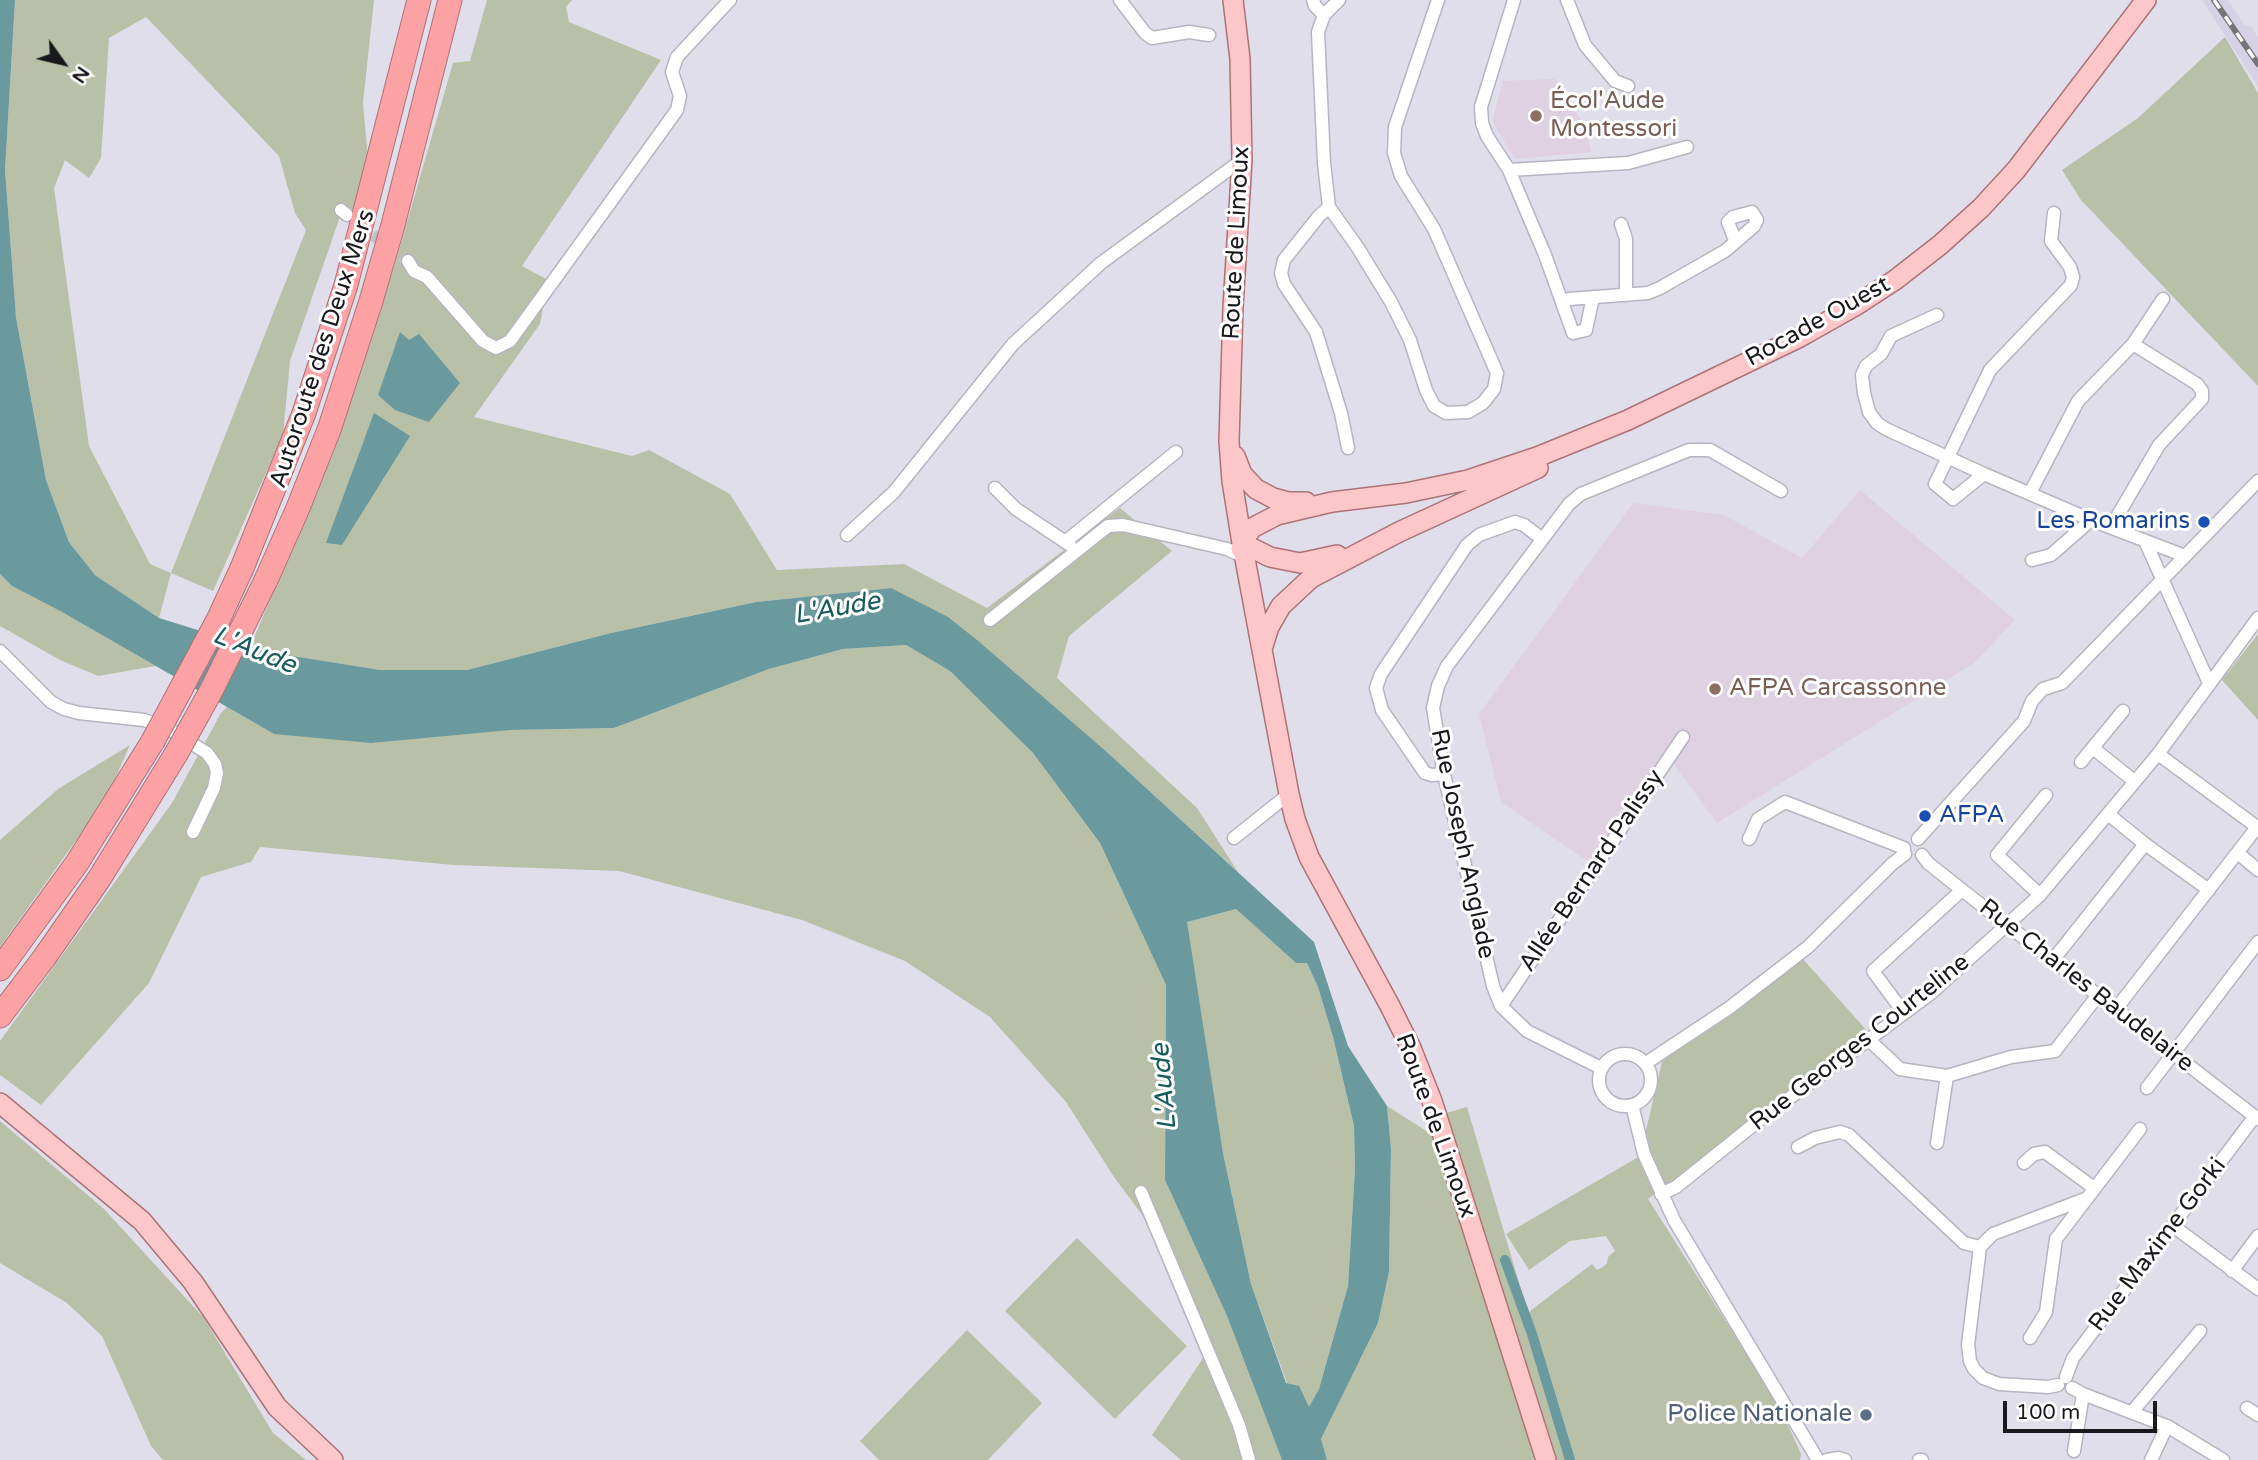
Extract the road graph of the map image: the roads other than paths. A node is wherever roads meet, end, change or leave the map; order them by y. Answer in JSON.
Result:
{"nodes":[{"id":1,"x":419,"y":0,"type":"edge"},
{"id":2,"x":450,"y":0,"type":"edge"},
{"id":3,"x":730,"y":0,"type":"edge"},
{"id":4,"x":1120,"y":0,"type":"edge"},
{"id":5,"x":1233,"y":0,"type":"edge"},
{"id":6,"x":1312,"y":0,"type":"edge"},
{"id":7,"x":1339,"y":0,"type":"edge"},
{"id":8,"x":1438,"y":0,"type":"edge"},
{"id":9,"x":1514,"y":0,"type":"edge"},
{"id":10,"x":1567,"y":0,"type":"edge"},
{"id":11,"x":2146,"y":0,"type":"edge"},
{"id":12,"x":1324,"y":15,"type":"junction"},
{"id":13,"x":1209,"y":35,"type":"dead end"},
{"id":14,"x":1628,"y":86,"type":"dead end"},
{"id":15,"x":1688,"y":148,"type":"dead end"},
{"id":16,"x":1242,"y":160,"type":"junction"},
{"id":17,"x":1509,"y":170,"type":"junction"},
{"id":18,"x":1329,"y":207,"type":"junction"},
{"id":19,"x":2054,"y":213,"type":"dead end"},
{"id":20,"x":1621,"y":224,"type":"dead end"},
{"id":21,"x":1735,"y":240,"type":"dead end"},
{"id":22,"x":408,"y":261,"type":"tunnel mouth"},
{"id":23,"x":1626,"y":295,"type":"junction"},
{"id":24,"x":1593,"y":297,"type":"junction"},
{"id":25,"x":2163,"y":299,"type":"dead end"},
{"id":26,"x":1563,"y":302,"type":"junction"},
{"id":27,"x":1937,"y":315,"type":"dead end"},
{"id":28,"x":2133,"y":344,"type":"junction"},
{"id":29,"x":1628,"y":420,"type":"junction"},
{"id":30,"x":1229,"y":441,"type":"junction"},
{"id":31,"x":1348,"y":448,"type":"dead end"},
{"id":32,"x":1176,"y":452,"type":"dead end"},
{"id":33,"x":1947,"y":458,"type":"junction"},
{"id":34,"x":1984,"y":474,"type":"junction"},
{"id":35,"x":2258,"y":481,"type":"edge"},
{"id":36,"x":995,"y":488,"type":"dead end"},
{"id":37,"x":1782,"y":491,"type":"dead end"},
{"id":38,"x":2030,"y":494,"type":"junction"},
{"id":39,"x":1332,"y":502,"type":"junction"},
{"id":40,"x":2091,"y":520,"type":"junction"},
{"id":41,"x":2111,"y":527,"type":"junction"},
{"id":42,"x":1399,"y":532,"type":"junction"},
{"id":43,"x":847,"y":535,"type":"dead end"},
{"id":44,"x":1542,"y":539,"type":"junction"},
{"id":45,"x":2145,"y":541,"type":"junction"},
{"id":46,"x":1065,"y":542,"type":"junction"},
{"id":47,"x":1076,"y":549,"type":"junction"},
{"id":48,"x":1236,"y":549,"type":"junction"},
{"id":49,"x":2185,"y":556,"type":"junction"},
{"id":50,"x":2032,"y":560,"type":"dead end"},
{"id":51,"x":2163,"y":579,"type":"junction"},
{"id":52,"x":2258,"y":618,"type":"edge"},
{"id":53,"x":990,"y":620,"type":"dead end"},
{"id":54,"x":1263,"y":649,"type":"junction"},
{"id":55,"x":0,"y":651,"type":"edge"},
{"id":56,"x":1267,"y":683,"type":"junction"},
{"id":57,"x":2209,"y":683,"type":"junction"},
{"id":58,"x":2123,"y":711,"type":"dead end"},
{"id":59,"x":1683,"y":737,"type":"dead end"},
{"id":60,"x":2093,"y":748,"type":"junction"},
{"id":61,"x":2158,"y":754,"type":"junction"},
{"id":62,"x":2081,"y":762,"type":"dead end"},
{"id":63,"x":1444,"y":774,"type":"junction"},
{"id":64,"x":2134,"y":781,"type":"junction"},
{"id":65,"x":1289,"y":794,"type":"junction"},
{"id":66,"x":2046,"y":795,"type":"dead end"},
{"id":67,"x":2108,"y":814,"type":"junction"},
{"id":68,"x":2258,"y":827,"type":"edge"},
{"id":69,"x":193,"y":832,"type":"dead end"},
{"id":70,"x":1234,"y":838,"type":"dead end"},
{"id":71,"x":1749,"y":839,"type":"dead end"},
{"id":72,"x":1918,"y":839,"type":"junction"},
{"id":73,"x":2145,"y":844,"type":"junction"},
{"id":74,"x":1905,"y":851,"type":"junction"},
{"id":75,"x":2238,"y":853,"type":"junction"},
{"id":76,"x":1922,"y":855,"type":"junction"},
{"id":77,"x":2258,"y":870,"type":"edge"},
{"id":78,"x":1962,"y":890,"type":"junction"},
{"id":79,"x":2209,"y":890,"type":"junction"},
{"id":80,"x":2040,"y":895,"type":"junction"},
{"id":81,"x":2008,"y":925,"type":"junction"},
{"id":82,"x":2258,"y":942,"type":"edge"},
{"id":83,"x":2053,"y":960,"type":"junction"},
{"id":84,"x":0,"y":970,"type":"edge"},
{"id":85,"x":2098,"y":995,"type":"junction"},
{"id":86,"x":1501,"y":1006,"type":"junction"},
{"id":87,"x":2116,"y":1009,"type":"junction"},
{"id":88,"x":1904,"y":1013,"type":"junction"},
{"id":89,"x":0,"y":1016,"type":"edge"},
{"id":90,"x":1869,"y":1040,"type":"junction"},
{"id":91,"x":2172,"y":1053,"type":"junction"},
{"id":92,"x":1646,"y":1063,"type":"junction"},
{"id":93,"x":1601,"y":1068,"type":"junction"},
{"id":94,"x":1947,"y":1076,"type":"junction"},
{"id":95,"x":2147,"y":1088,"type":"dead end"},
{"id":96,"x":0,"y":1103,"type":"edge"},
{"id":97,"x":1632,"y":1105,"type":"junction"},
{"id":98,"x":2256,"y":1114,"type":"edge"},
{"id":99,"x":2140,"y":1129,"type":"dead end"},
{"id":100,"x":1937,"y":1143,"type":"dead end"},
{"id":101,"x":1798,"y":1147,"type":"dead end"},
{"id":102,"x":2024,"y":1163,"type":"dead end"},
{"id":103,"x":2094,"y":1188,"type":"junction"},
{"id":104,"x":1141,"y":1192,"type":"dead end"},
{"id":105,"x":1661,"y":1194,"type":"junction"},
{"id":106,"x":2085,"y":1199,"type":"junction"},
{"id":107,"x":2173,"y":1226,"type":"junction"},
{"id":108,"x":2258,"y":1236,"type":"edge"},
{"id":109,"x":1980,"y":1247,"type":"junction"},
{"id":110,"x":2232,"y":1271,"type":"junction"},
{"id":111,"x":2258,"y":1289,"type":"edge"},
{"id":112,"x":2200,"y":1331,"type":"dead end"},
{"id":113,"x":2030,"y":1338,"type":"dead end"},
{"id":114,"x":2069,"y":1386,"type":"junction"},
{"id":115,"x":2132,"y":1412,"type":"junction"},
{"id":116,"x":2167,"y":1426,"type":"junction"},
{"id":117,"x":2074,"y":1451,"type":"dead end"},
{"id":118,"x":333,"y":1460,"type":"edge"},
{"id":119,"x":1249,"y":1460,"type":"edge"},
{"id":120,"x":1546,"y":1460,"type":"edge"},
{"id":121,"x":1818,"y":1460,"type":"edge"},
{"id":122,"x":1826,"y":1460,"type":"edge"},
{"id":123,"x":1845,"y":1460,"type":"edge"},
{"id":124,"x":2151,"y":1460,"type":"edge"},
{"id":125,"x":2223,"y":1460,"type":"edge"}],
"edges":[{"from":1,"to":84,"type":"highway","name":"Autoroute des Deux Mers","bridge":true},
{"from":2,"to":89,"type":"highway","name":"Autoroute des Deux Mers","bridge":true},
{"from":3,"to":22,"type":"street"},
{"from":4,"to":13,"type":"street"},
{"from":5,"to":16,"type":"main road","name":"Route de Limoux"},
{"from":6,"to":12,"type":"street"},
{"from":7,"to":12,"type":"street"},
{"from":8,"to":18,"type":"street"},
{"from":9,"to":17,"type":"street"},
{"from":10,"to":14,"type":"street"},
{"from":11,"to":29,"type":"main road","name":"Rocade Ouest"},
{"from":12,"to":18,"type":"street"},
{"from":15,"to":17,"type":"street"},
{"from":16,"to":30,"type":"main road","name":"Route de Limoux"},
{"from":16,"to":43,"type":"street"},
{"from":17,"to":26,"type":"street"},
{"from":18,"to":31,"type":"street"},
{"from":19,"to":33,"type":"street"},
{"from":20,"to":23,"type":"street"},
{"from":21,"to":23,"type":"street"},
{"from":23,"to":24,"type":"street"},
{"from":24,"to":26,"type":"street"},
{"from":24,"to":26,"type":"street"},
{"from":25,"to":28,"type":"street"},
{"from":27,"to":33,"type":"street"},
{"from":28,"to":38,"type":"street"},
{"from":28,"to":41,"type":"street"},
{"from":29,"to":39,"type":"main road","name":"Rocade Ouest"},
{"from":29,"to":42,"type":"main road","name":"Rocade Ouest"},
{"from":30,"to":39,"type":"main road","name":"Rocade Ouest"},
{"from":30,"to":48,"type":"main road","name":"Route de Limoux"},
{"from":32,"to":46,"type":"street"},
{"from":33,"to":34,"type":"street"},
{"from":33,"to":34,"type":"street"},
{"from":34,"to":38,"type":"street"},
{"from":35,"to":49,"type":"street"},
{"from":36,"to":46,"type":"street"},
{"from":37,"to":44,"type":"street","name":"Rue Joseph Anglade"},
{"from":38,"to":40,"type":"street"},
{"from":39,"to":48,"type":"main road","name":"Rocade Ouest"},
{"from":40,"to":41,"type":"street"},
{"from":40,"to":50,"type":"street"},
{"from":41,"to":45,"type":"street"},
{"from":42,"to":48,"type":"main road"},
{"from":42,"to":54,"type":"main road","name":"Rocade Ouest"},
{"from":44,"to":63,"type":"street","name":"Rue Joseph Anglade"},
{"from":44,"to":63,"type":"street"},
{"from":45,"to":49,"type":"street"},
{"from":45,"to":51,"type":"street"},
{"from":46,"to":47,"type":"street"},
{"from":47,"to":48,"type":"street"},
{"from":47,"to":53,"type":"street"},
{"from":48,"to":54,"type":"main road"},
{"from":48,"to":56,"type":"main road"},
{"from":49,"to":51,"type":"street"},
{"from":51,"to":57,"type":"street"},
{"from":51,"to":72,"type":"street"},
{"from":52,"to":57,"type":"street","name":"Rue Georges Courteline"},
{"from":54,"to":56,"type":"main road"},
{"from":55,"to":69,"type":"street"},
{"from":56,"to":65,"type":"main road","name":"Route de Limoux"},
{"from":57,"to":61,"type":"street","name":"Rue Georges Courteline"},
{"from":58,"to":60,"type":"street"},
{"from":59,"to":86,"type":"street","name":"Allée Bernard Palissy"},
{"from":60,"to":62,"type":"street"},
{"from":60,"to":64,"type":"street"},
{"from":61,"to":64,"type":"street","name":"Rue Georges Courteline"},
{"from":61,"to":68,"type":"street"},
{"from":63,"to":86,"type":"street","name":"Rue Joseph Anglade"},
{"from":64,"to":67,"type":"street","name":"Rue Georges Courteline"},
{"from":65,"to":70,"type":"street"},
{"from":65,"to":120,"type":"main road","name":"Route de Limoux"},
{"from":66,"to":80,"type":"street"},
{"from":67,"to":73,"type":"street"},
{"from":67,"to":80,"type":"street","name":"Rue Georges Courteline"},
{"from":68,"to":75,"type":"street"},
{"from":71,"to":74,"type":"street"},
{"from":72,"to":74,"type":"street"},
{"from":72,"to":76,"type":"street"},
{"from":73,"to":79,"type":"street"},
{"from":73,"to":83,"type":"street"},
{"from":74,"to":76,"type":"street"},
{"from":74,"to":92,"type":"street"},
{"from":75,"to":77,"type":"street"},
{"from":75,"to":79,"type":"street"},
{"from":76,"to":78,"type":"street","name":"Rue Charles Baudelaire"},
{"from":78,"to":81,"type":"street","name":"Rue Charles Baudelaire"},
{"from":78,"to":88,"type":"street"},
{"from":79,"to":87,"type":"street"},
{"from":80,"to":81,"type":"street","name":"Rue Georges Courteline"},
{"from":81,"to":83,"type":"street","name":"Rue Charles Baudelaire"},
{"from":81,"to":88,"type":"street","name":"Rue Georges Courteline"},
{"from":82,"to":91,"type":"street"},
{"from":83,"to":85,"type":"street","name":"Rue Charles Baudelaire"},
{"from":85,"to":87,"type":"street","name":"Rue Charles Baudelaire"},
{"from":85,"to":94,"type":"street"},
{"from":86,"to":93,"type":"street","name":"Rue Joseph Anglade"},
{"from":87,"to":91,"type":"street","name":"Rue Charles Baudelaire"},
{"from":88,"to":90,"type":"street","name":"Rue Georges Courteline"},
{"from":90,"to":94,"type":"street"},
{"from":90,"to":105,"type":"street","name":"Rue Georges Courteline"},
{"from":91,"to":95,"type":"street"},
{"from":91,"to":98,"type":"street","name":"Rue Charles Baudelaire"},
{"from":92,"to":93,"type":"street"},
{"from":92,"to":97,"type":"street"},
{"from":93,"to":97,"type":"street"},
{"from":94,"to":100,"type":"street"},
{"from":96,"to":118,"type":"main road"},
{"from":97,"to":105,"type":"street"},
{"from":98,"to":107,"type":"street","name":"Rue Maxime Gorki"},
{"from":99,"to":103,"type":"street"},
{"from":101,"to":109,"type":"street"},
{"from":102,"to":103,"type":"street"},
{"from":103,"to":106,"type":"street"},
{"from":104,"to":119,"type":"street"},
{"from":105,"to":121,"type":"street"},
{"from":106,"to":109,"type":"street"},
{"from":106,"to":113,"type":"street"},
{"from":107,"to":110,"type":"street"},
{"from":107,"to":114,"type":"street","name":"Rue Maxime Gorki"},
{"from":108,"to":110,"type":"street"},
{"from":109,"to":114,"type":"street"},
{"from":110,"to":111,"type":"street"},
{"from":112,"to":115,"type":"street"},
{"from":114,"to":115,"type":"street"},
{"from":114,"to":117,"type":"street","name":"Rue Maxime Gorki"},
{"from":115,"to":116,"type":"street"},
{"from":116,"to":124,"type":"street"},
{"from":116,"to":125,"type":"street"},
{"from":122,"to":123,"type":"street"}]}
